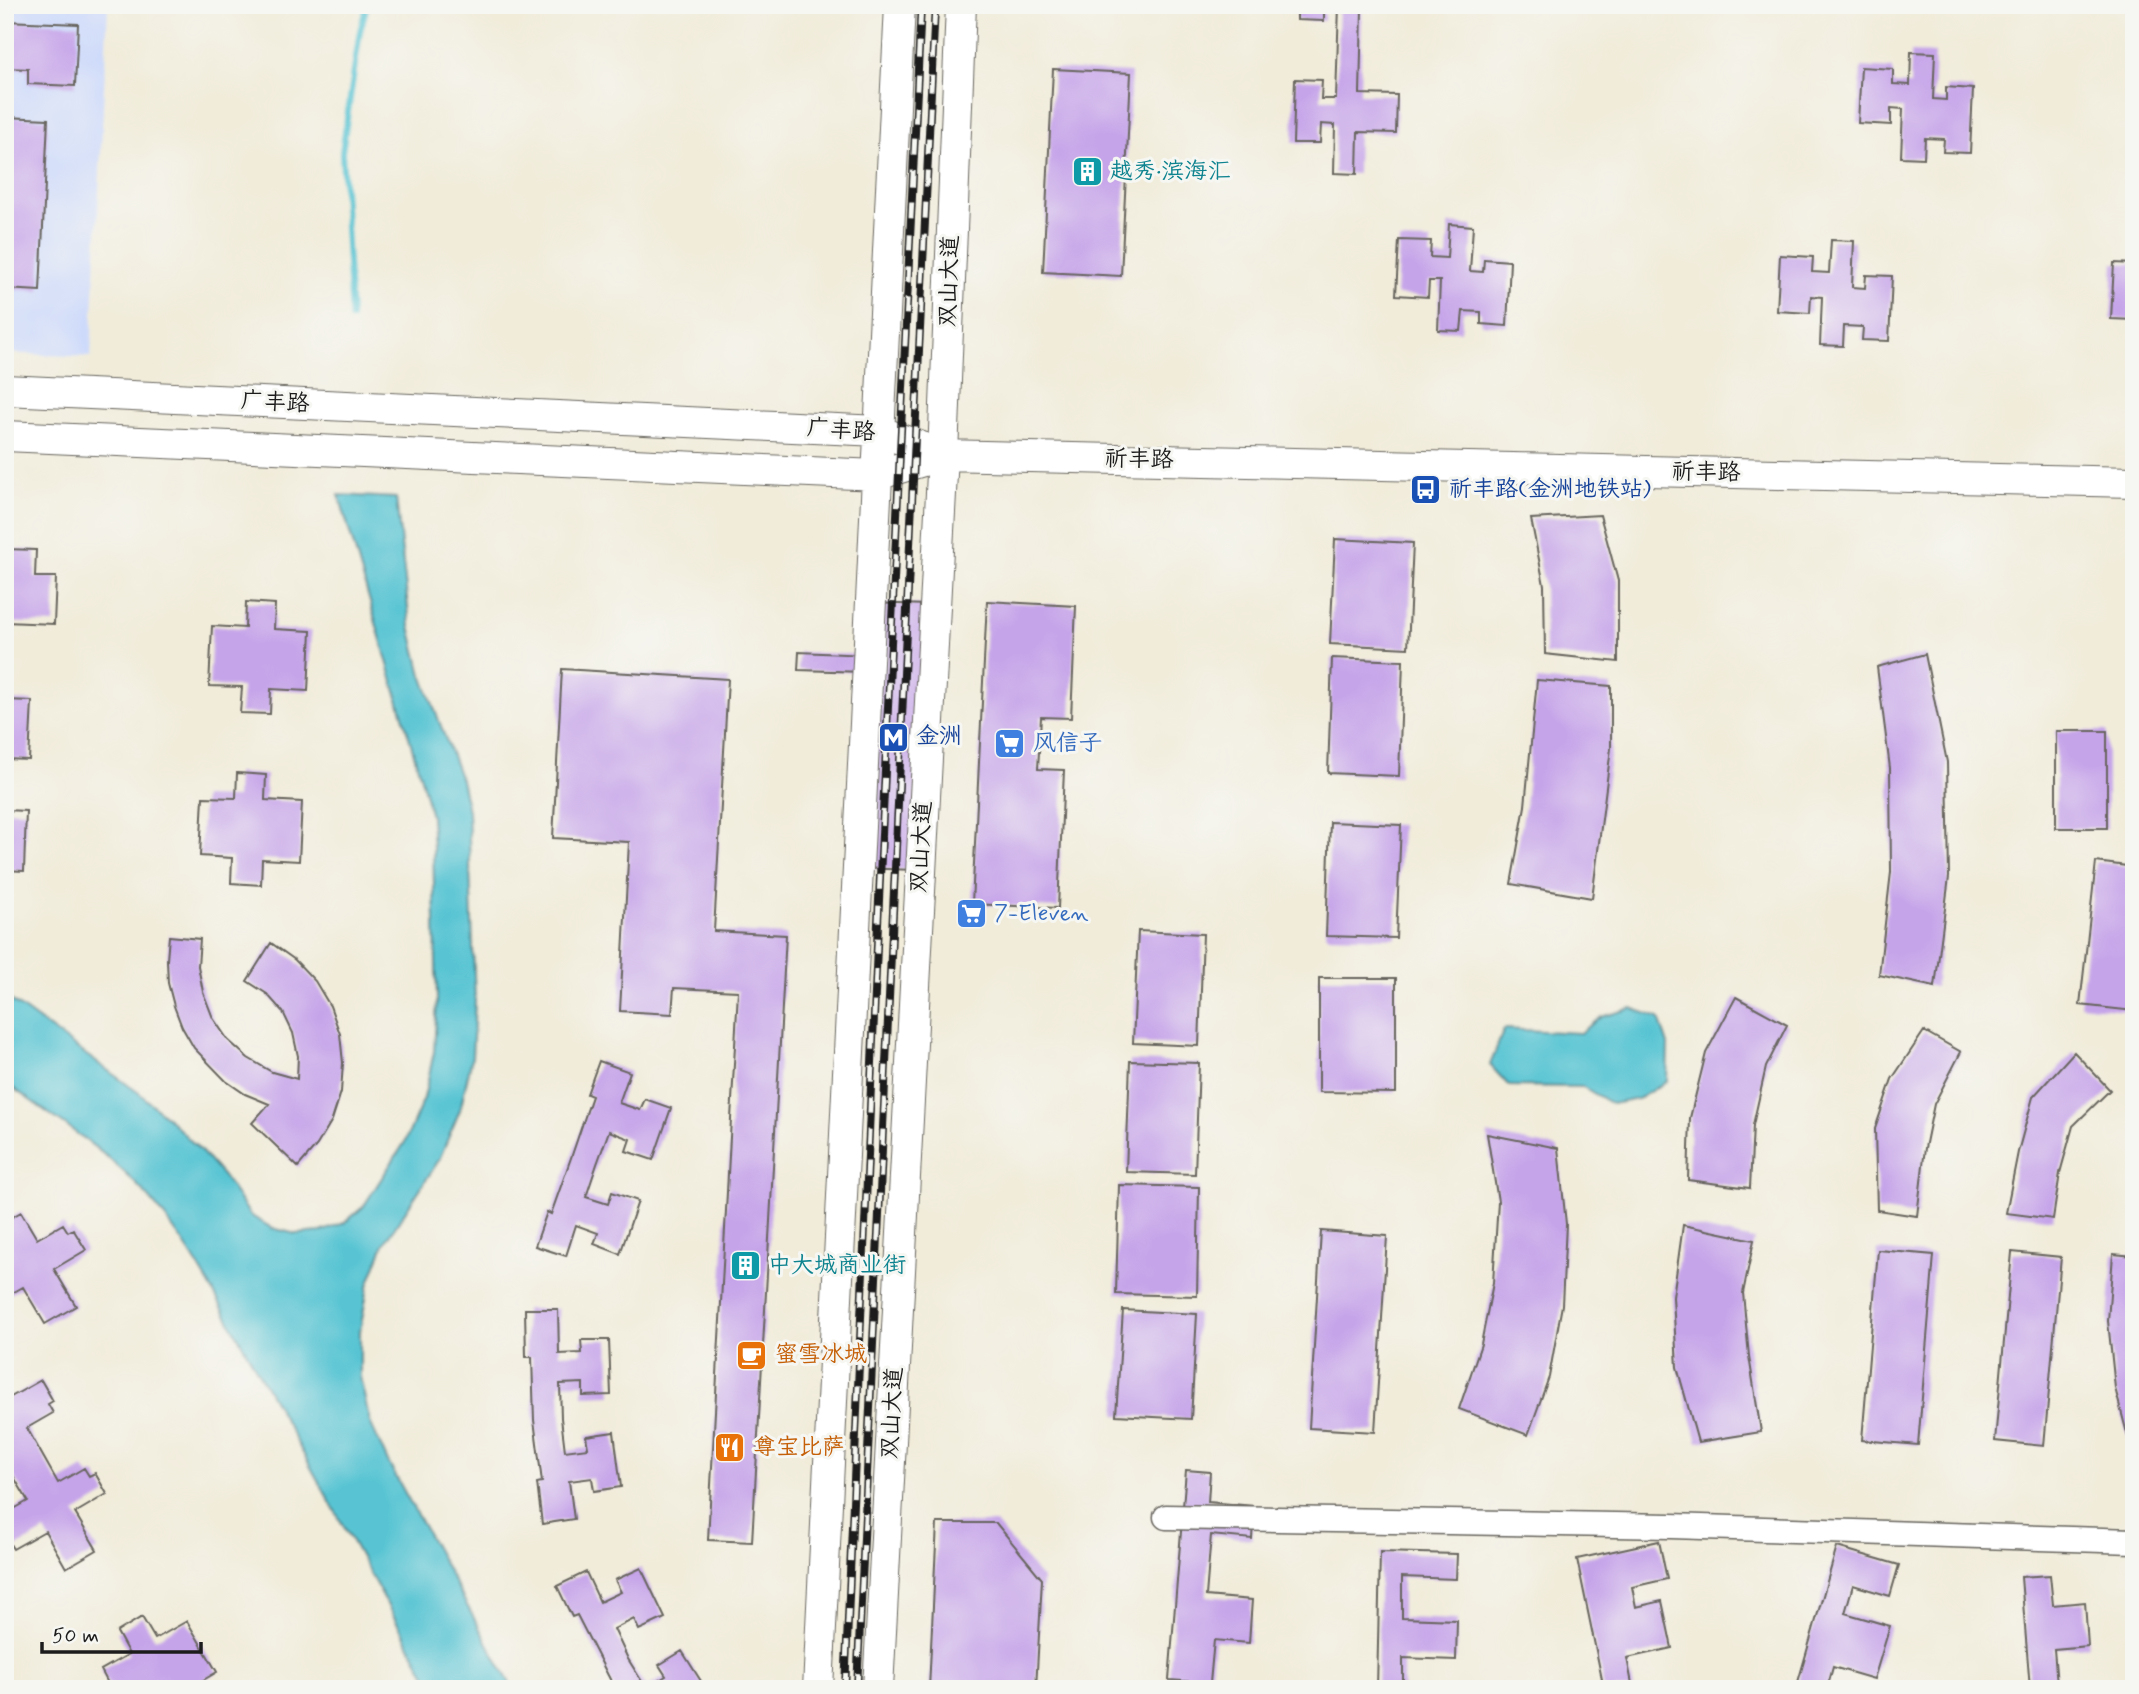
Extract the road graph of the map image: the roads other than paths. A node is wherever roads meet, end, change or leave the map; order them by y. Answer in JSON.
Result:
{"nodes":[{"id":1,"x":900,"y":5,"type":"edge"},
{"id":2,"x":961,"y":5,"type":"edge"},
{"id":3,"x":5,"y":390,"type":"edge"},
{"id":4,"x":879,"y":431,"type":"junction"},
{"id":5,"x":5,"y":436,"type":"edge"},
{"id":6,"x":943,"y":456,"type":"junction"},
{"id":7,"x":877,"y":475,"type":"junction"},
{"id":8,"x":2134,"y":482,"type":"edge"},
{"id":9,"x":1166,"y":1517,"type":"dead end"},
{"id":10,"x":2134,"y":1541,"type":"edge"},
{"id":11,"x":818,"y":1689,"type":"edge"},
{"id":12,"x":878,"y":1689,"type":"edge"}],
"edges":[{"from":1,"to":4,"type":"street"},
{"from":2,"to":6,"type":"street","name":"双山大道"},
{"from":3,"to":4,"type":"street","name":"广丰路"},
{"from":4,"to":6,"type":"street","name":"广丰路"},
{"from":4,"to":7,"type":"street"},
{"from":5,"to":7,"type":"street","name":"广丰路"},
{"from":6,"to":7,"type":"street","name":"广丰路"},
{"from":6,"to":8,"type":"street","name":"祈丰路"},
{"from":6,"to":12,"type":"street","name":"双山大道"},
{"from":7,"to":11,"type":"street"},
{"from":9,"to":10,"type":"street"}]}
